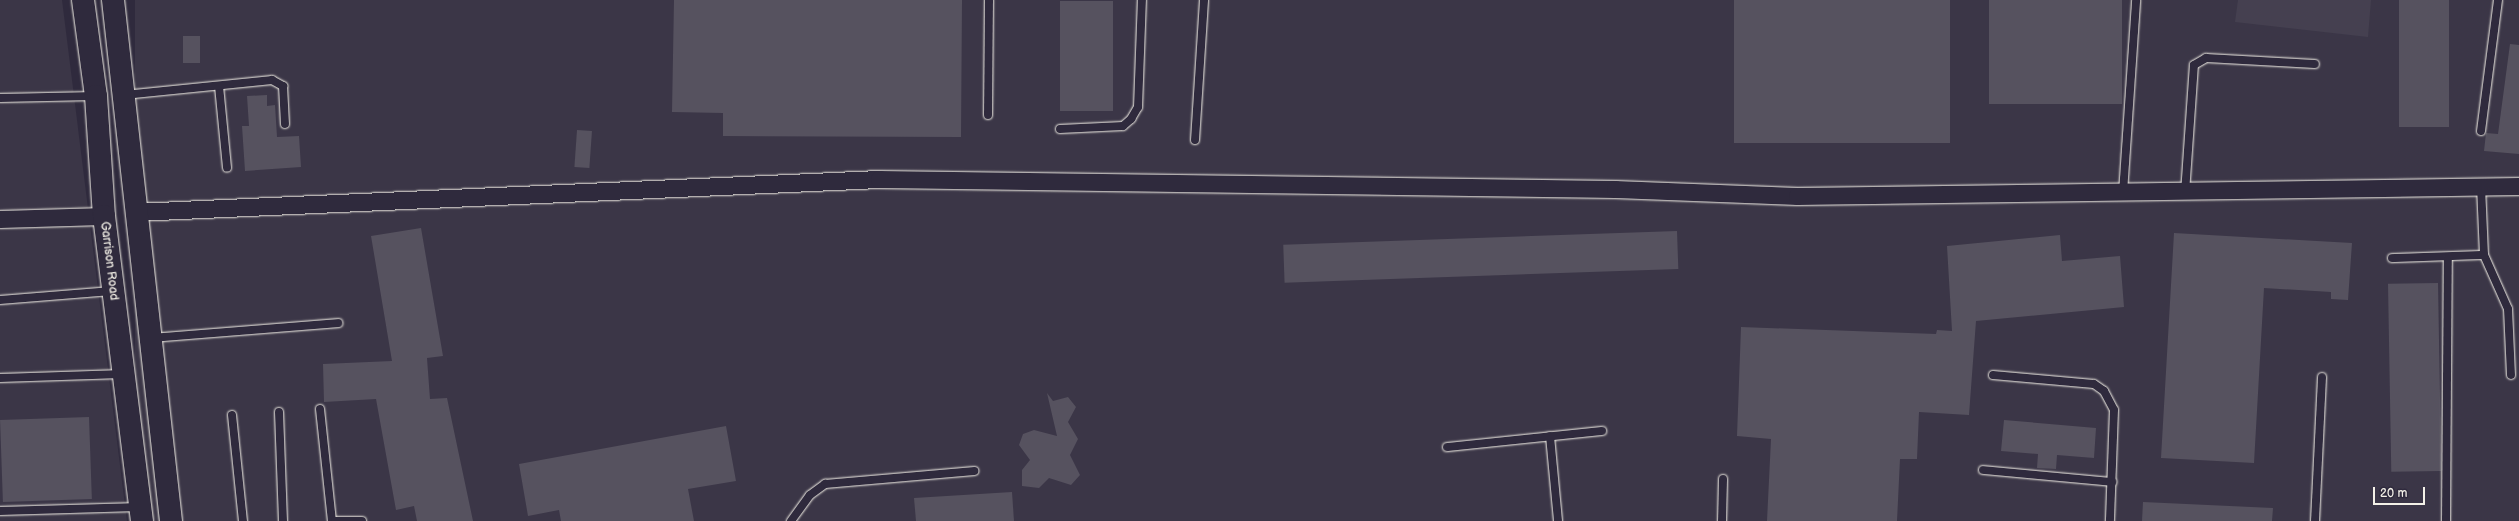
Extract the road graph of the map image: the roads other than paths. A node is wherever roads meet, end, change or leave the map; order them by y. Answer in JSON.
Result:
{"nodes":[{"id":1,"x":83,"y":0,"type":"edge"},
{"id":2,"x":113,"y":0,"type":"edge"},
{"id":3,"x":989,"y":0,"type":"edge"},
{"id":4,"x":1142,"y":0,"type":"edge"},
{"id":5,"x":1204,"y":0,"type":"edge"},
{"id":6,"x":2136,"y":0,"type":"edge"},
{"id":7,"x":2498,"y":0,"type":"edge"},
{"id":8,"x":2315,"y":64,"type":"dead end"},
{"id":9,"x":219,"y":86,"type":"junction"},
{"id":10,"x":123,"y":95,"type":"junction"},
{"id":11,"x":96,"y":96,"type":"junction"},
{"id":12,"x":0,"y":98,"type":"edge"},
{"id":13,"x":988,"y":115,"type":"dead end"},
{"id":14,"x":285,"y":124,"type":"dead end"},
{"id":15,"x":1060,"y":129,"type":"dead end"},
{"id":16,"x":2481,"y":131,"type":"dead end"},
{"id":17,"x":1195,"y":140,"type":"dead end"},
{"id":18,"x":227,"y":168,"type":"dead end"},
{"id":19,"x":2481,"y":186,"type":"junction"},
{"id":20,"x":2519,"y":186,"type":"edge"},
{"id":21,"x":2122,"y":193,"type":"junction"},
{"id":22,"x":2185,"y":193,"type":"junction"},
{"id":23,"x":135,"y":212,"type":"junction"},
{"id":24,"x":104,"y":216,"type":"junction"},
{"id":25,"x":0,"y":220,"type":"edge"},
{"id":26,"x":2484,"y":255,"type":"junction"},
{"id":27,"x":2448,"y":257,"type":"junction"},
{"id":28,"x":2392,"y":258,"type":"dead end"},
{"id":29,"x":113,"y":291,"type":"junction"},
{"id":30,"x":0,"y":300,"type":"edge"},
{"id":31,"x":338,"y":323,"type":"dead end"},
{"id":32,"x":150,"y":338,"type":"junction"},
{"id":33,"x":124,"y":374,"type":"junction"},
{"id":34,"x":1993,"y":375,"type":"dead end"},
{"id":35,"x":2510,"y":375,"type":"dead end"},
{"id":36,"x":2322,"y":377,"type":"dead end"},
{"id":37,"x":0,"y":378,"type":"edge"},
{"id":38,"x":320,"y":409,"type":"dead end"},
{"id":39,"x":279,"y":412,"type":"dead end"},
{"id":40,"x":232,"y":415,"type":"dead end"},
{"id":41,"x":1602,"y":431,"type":"dead end"},
{"id":42,"x":1550,"y":436,"type":"junction"},
{"id":43,"x":1447,"y":447,"type":"dead end"},
{"id":44,"x":974,"y":470,"type":"dead end"},
{"id":45,"x":1984,"y":470,"type":"dead end"},
{"id":46,"x":1723,"y":479,"type":"dead end"},
{"id":47,"x":2112,"y":482,"type":"junction"},
{"id":48,"x":0,"y":511,"type":"edge"},
{"id":49,"x":142,"y":514,"type":"edge"},
{"id":50,"x":171,"y":521,"type":"edge"},
{"id":51,"x":243,"y":521,"type":"edge"},
{"id":52,"x":283,"y":521,"type":"edge"},
{"id":53,"x":334,"y":521,"type":"edge"},
{"id":54,"x":362,"y":521,"type":"edge"},
{"id":55,"x":791,"y":521,"type":"edge"},
{"id":56,"x":1558,"y":521,"type":"edge"},
{"id":57,"x":1722,"y":521,"type":"edge"},
{"id":58,"x":2110,"y":521,"type":"edge"},
{"id":59,"x":2315,"y":521,"type":"edge"},
{"id":60,"x":2446,"y":521,"type":"edge"}],
"edges":[{"from":1,"to":11,"type":"main road","name":"Garrison Road"},
{"from":2,"to":10,"type":"main road"},
{"from":3,"to":13,"type":"lane"},
{"from":4,"to":15,"type":"lane"},
{"from":5,"to":17,"type":"lane"},
{"from":6,"to":21,"type":"lane"},
{"from":7,"to":16,"type":"lane"},
{"from":8,"to":22,"type":"lane"},
{"from":9,"to":10,"type":"lane"},
{"from":9,"to":14,"type":"lane"},
{"from":9,"to":18,"type":"lane"},
{"from":10,"to":23,"type":"main road"},
{"from":11,"to":12,"type":"lane"},
{"from":11,"to":24,"type":"main road","name":"Garrison Road"},
{"from":19,"to":20,"type":"street"},
{"from":19,"to":22,"type":"street"},
{"from":19,"to":26,"type":"lane"},
{"from":21,"to":22,"type":"street"},
{"from":21,"to":23,"type":"street"},
{"from":23,"to":32,"type":"main road"},
{"from":24,"to":25,"type":"street"},
{"from":24,"to":29,"type":"main road","name":"Garrison Road"},
{"from":26,"to":27,"type":"lane"},
{"from":26,"to":35,"type":"lane"},
{"from":27,"to":28,"type":"lane"},
{"from":27,"to":60,"type":"lane"},
{"from":29,"to":30,"type":"lane"},
{"from":29,"to":33,"type":"main road","name":"Garrison Road"},
{"from":31,"to":32,"type":"lane"},
{"from":32,"to":50,"type":"main road"},
{"from":33,"to":37,"type":"lane"},
{"from":33,"to":49,"type":"main road","name":"Garrison Road"},
{"from":34,"to":47,"type":"lane"},
{"from":36,"to":59,"type":"lane"},
{"from":38,"to":53,"type":"lane"},
{"from":39,"to":52,"type":"lane"},
{"from":40,"to":51,"type":"lane"},
{"from":41,"to":42,"type":"lane"},
{"from":42,"to":43,"type":"lane"},
{"from":42,"to":56,"type":"lane"},
{"from":44,"to":55,"type":"lane"},
{"from":45,"to":47,"type":"lane"},
{"from":46,"to":57,"type":"lane"},
{"from":47,"to":58,"type":"lane"},
{"from":48,"to":49,"type":"lane"},
{"from":53,"to":54,"type":"lane"}]}
